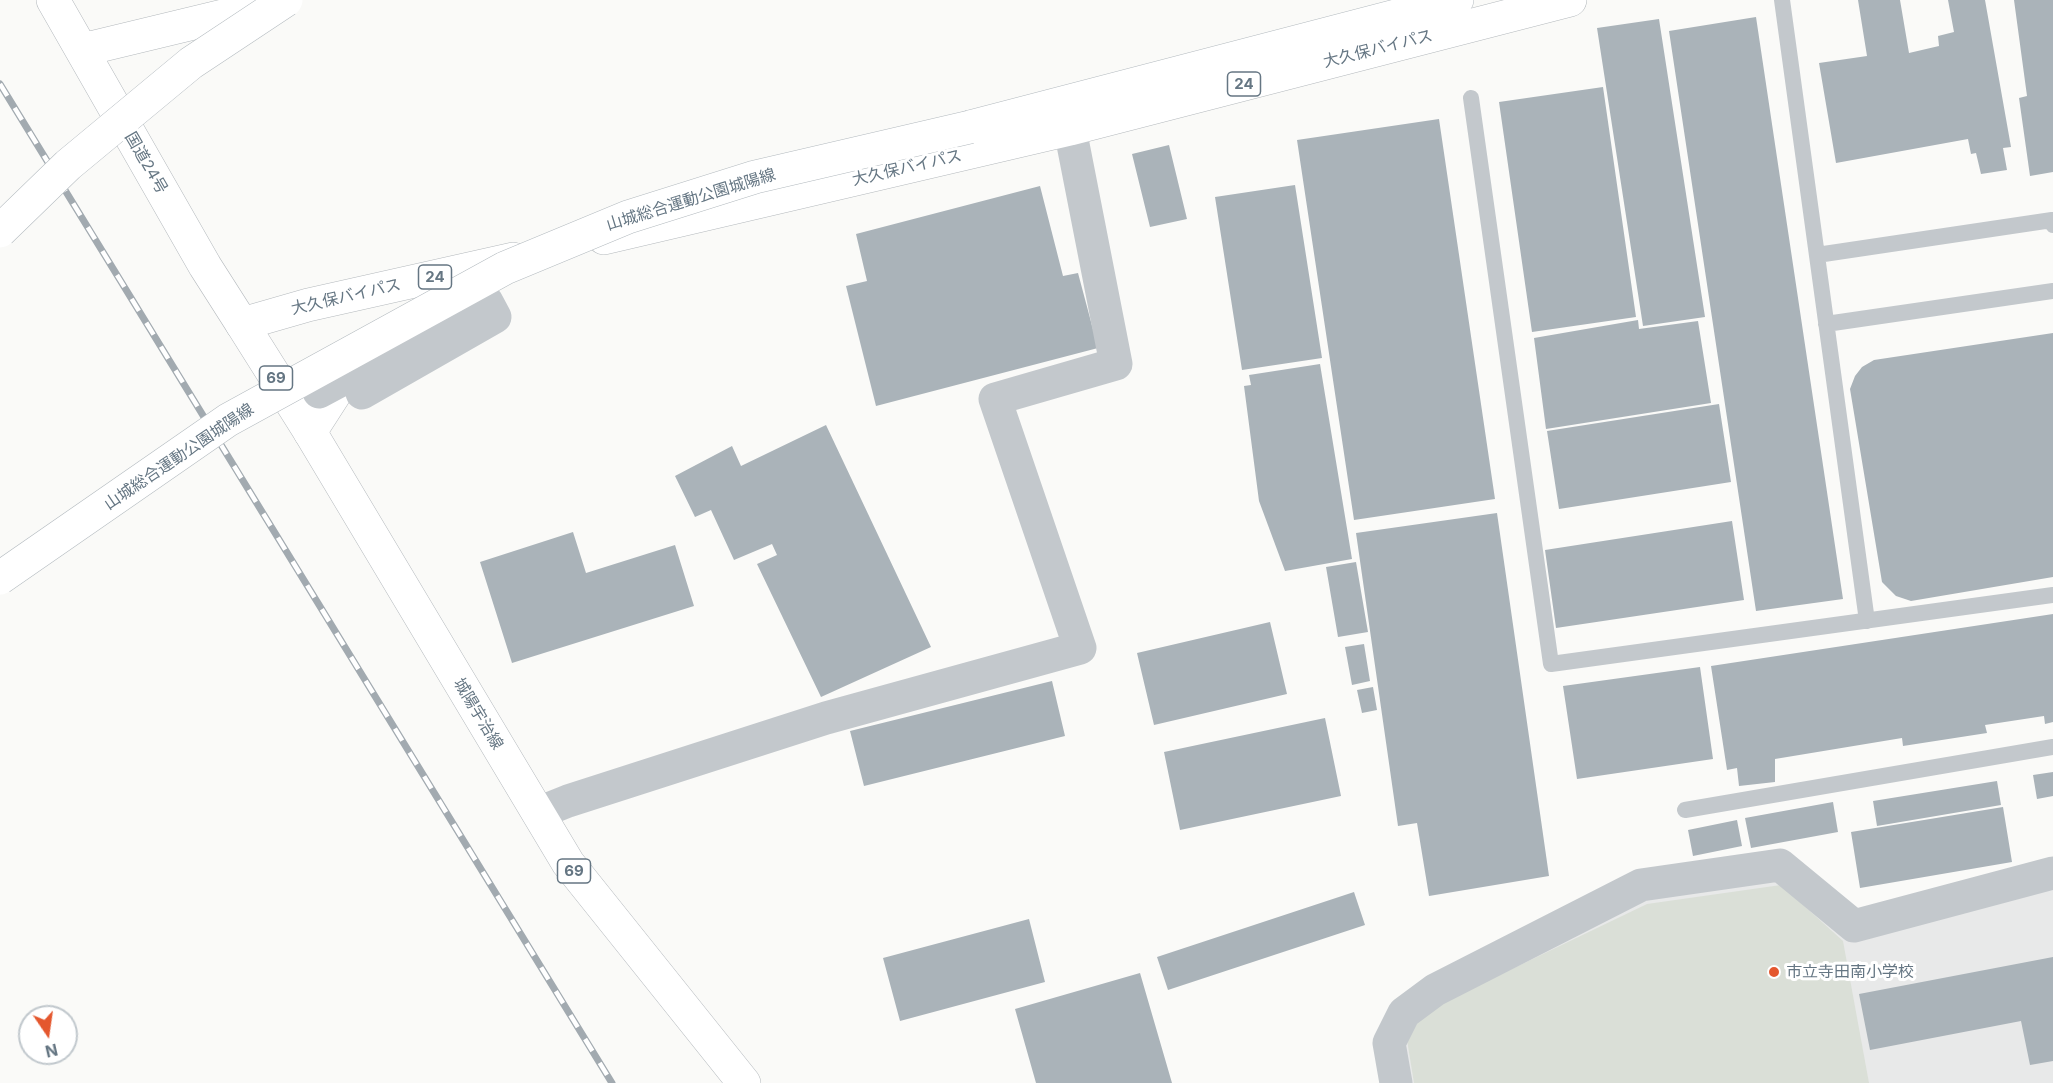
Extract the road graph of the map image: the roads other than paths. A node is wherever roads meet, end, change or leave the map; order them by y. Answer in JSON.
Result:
{"nodes":[{"id":1,"x":53,"y":0,"type":"edge"},
{"id":2,"x":288,"y":0,"type":"edge"},
{"id":3,"x":1457,"y":0,"type":"edge"},
{"id":4,"x":1570,"y":0,"type":"edge"},
{"id":5,"x":1782,"y":0,"type":"edge"},
{"id":6,"x":82,"y":50,"type":"junction"},
{"id":7,"x":1471,"y":98,"type":"dead end"},
{"id":8,"x":1070,"y":129,"type":"junction"},
{"id":9,"x":2053,"y":225,"type":"edge"},
{"id":10,"x":0,"y":231,"type":"edge"},
{"id":11,"x":629,"y":232,"type":"junction"},
{"id":12,"x":1817,"y":255,"type":"junction"},
{"id":13,"x":2053,"y":291,"type":"edge"},
{"id":14,"x":242,"y":324,"type":"junction"},
{"id":15,"x":1826,"y":324,"type":"junction"},
{"id":16,"x":319,"y":392,"type":"dead end"},
{"id":17,"x":362,"y":393,"type":"dead end"},
{"id":18,"x":310,"y":432,"type":"junction"},
{"id":19,"x":0,"y":578,"type":"edge"},
{"id":20,"x":2053,"y":595,"type":"edge"},
{"id":21,"x":1867,"y":621,"type":"junction"},
{"id":22,"x":2053,"y":747,"type":"edge"},
{"id":23,"x":1685,"y":810,"type":"dead end"},
{"id":24,"x":538,"y":813,"type":"junction"},
{"id":25,"x":2053,"y":873,"type":"edge"},
{"id":26,"x":744,"y":1083,"type":"edge"},
{"id":27,"x":1396,"y":1083,"type":"edge"}],
"edges":[{"from":1,"to":6,"type":"main road","name":"国道24号"},
{"from":2,"to":6,"type":"main road"},
{"from":2,"to":10,"type":"main road","bridge":true},
{"from":3,"to":19,"type":"main road","name":"山城総合運動公園城陽線","bridge":true},
{"from":4,"to":8,"type":"main road","name":"大久保バイパス","number":"24"},
{"from":5,"to":12,"type":"lane"},
{"from":6,"to":14,"type":"main road","name":"国道24号"},
{"from":7,"to":21,"type":"lane"},
{"from":8,"to":11,"type":"main road","name":"大久保バイパス","number":"24"},
{"from":8,"to":24,"type":"street"},
{"from":9,"to":12,"type":"lane"},
{"from":11,"to":14,"type":"main road","name":"大久保バイパス","number":"24"},
{"from":11,"to":18,"type":"main road"},
{"from":12,"to":15,"type":"lane"},
{"from":13,"to":15,"type":"lane"},
{"from":14,"to":18,"type":"main road","name":"城陽宇治線","number":"69"},
{"from":15,"to":21,"type":"lane"},
{"from":16,"to":17,"type":"street","bridge":true},
{"from":18,"to":24,"type":"main road","name":"城陽宇治線","number":"69"},
{"from":20,"to":21,"type":"lane"},
{"from":22,"to":23,"type":"lane"},
{"from":24,"to":26,"type":"main road","name":"城陽宇治線","number":"69"},
{"from":25,"to":27,"type":"street"}]}
